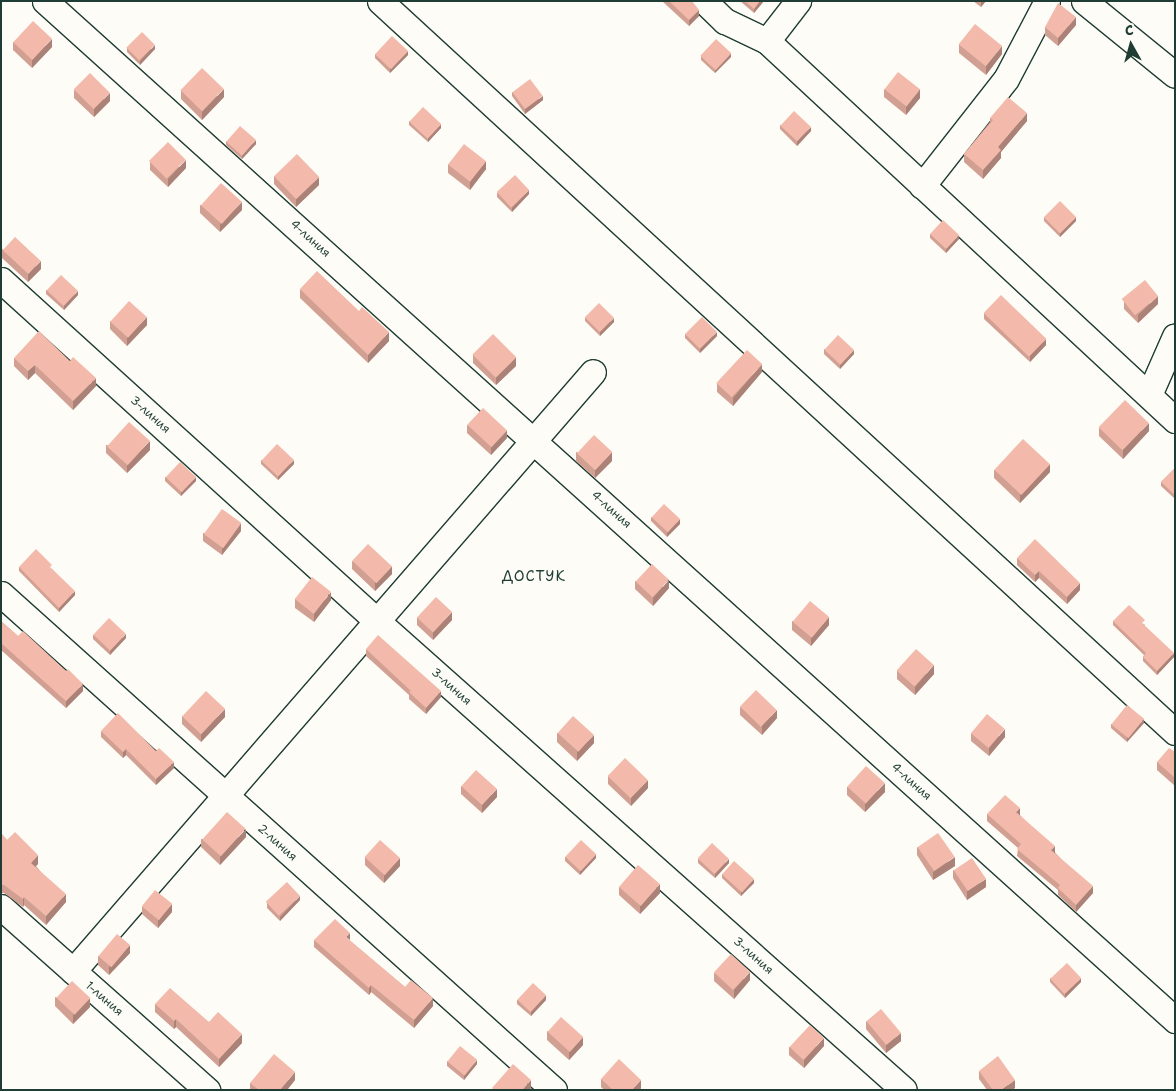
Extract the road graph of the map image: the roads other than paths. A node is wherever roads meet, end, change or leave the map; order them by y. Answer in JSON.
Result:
{"nodes":[{"id":1,"x":46,"y":1,"type":"edge"},
{"id":2,"x":380,"y":1,"type":"edge"},
{"id":3,"x":704,"y":1,"type":"edge"},
{"id":4,"x":798,"y":1,"type":"edge"},
{"id":5,"x":1047,"y":1,"type":"edge"},
{"id":6,"x":1084,"y":1,"type":"edge"},
{"id":7,"x":767,"y":41,"type":"junction"},
{"id":8,"x":1175,"y":75,"type":"edge"},
{"id":9,"x":922,"y":186,"type":"junction"},
{"id":10,"x":1,"y":280,"type":"edge"},
{"id":11,"x":1175,"y":336,"type":"edge"},
{"id":12,"x":593,"y":372,"type":"dead end"},
{"id":13,"x":1148,"y":395,"type":"junction"},
{"id":14,"x":1175,"y":420,"type":"edge"},
{"id":15,"x":534,"y":441,"type":"junction"},
{"id":16,"x":1,"y":594,"type":"edge"},
{"id":17,"x":377,"y":621,"type":"junction"},
{"id":18,"x":1175,"y":732,"type":"edge"},
{"id":19,"x":225,"y":796,"type":"junction"},
{"id":20,"x":1,"y":907,"type":"edge"},
{"id":21,"x":73,"y":971,"type":"junction"},
{"id":22,"x":1175,"y":1020,"type":"edge"},
{"id":23,"x":207,"y":1090,"type":"edge"},
{"id":24,"x":554,"y":1090,"type":"edge"},
{"id":25,"x":904,"y":1090,"type":"edge"}],
"edges":[{"from":1,"to":15,"type":"street","name":"4-линия"},
{"from":2,"to":18,"type":"street"},
{"from":3,"to":7,"type":"street"},
{"from":4,"to":7,"type":"street"},
{"from":5,"to":9,"type":"street"},
{"from":6,"to":8,"type":"street"},
{"from":7,"to":9,"type":"street"},
{"from":9,"to":13,"type":"street"},
{"from":10,"to":17,"type":"street","name":"3-линия"},
{"from":11,"to":13,"type":"street"},
{"from":12,"to":15,"type":"street"},
{"from":13,"to":14,"type":"street"},
{"from":15,"to":17,"type":"street"},
{"from":15,"to":22,"type":"street","name":"4-линия"},
{"from":16,"to":19,"type":"street","name":"2-линия"},
{"from":17,"to":19,"type":"street"},
{"from":17,"to":25,"type":"street","name":"3-линия"},
{"from":19,"to":21,"type":"street"},
{"from":19,"to":24,"type":"street","name":"2-линия"},
{"from":20,"to":21,"type":"street","name":"1-линия"},
{"from":21,"to":23,"type":"street","name":"1-линия"}]}
